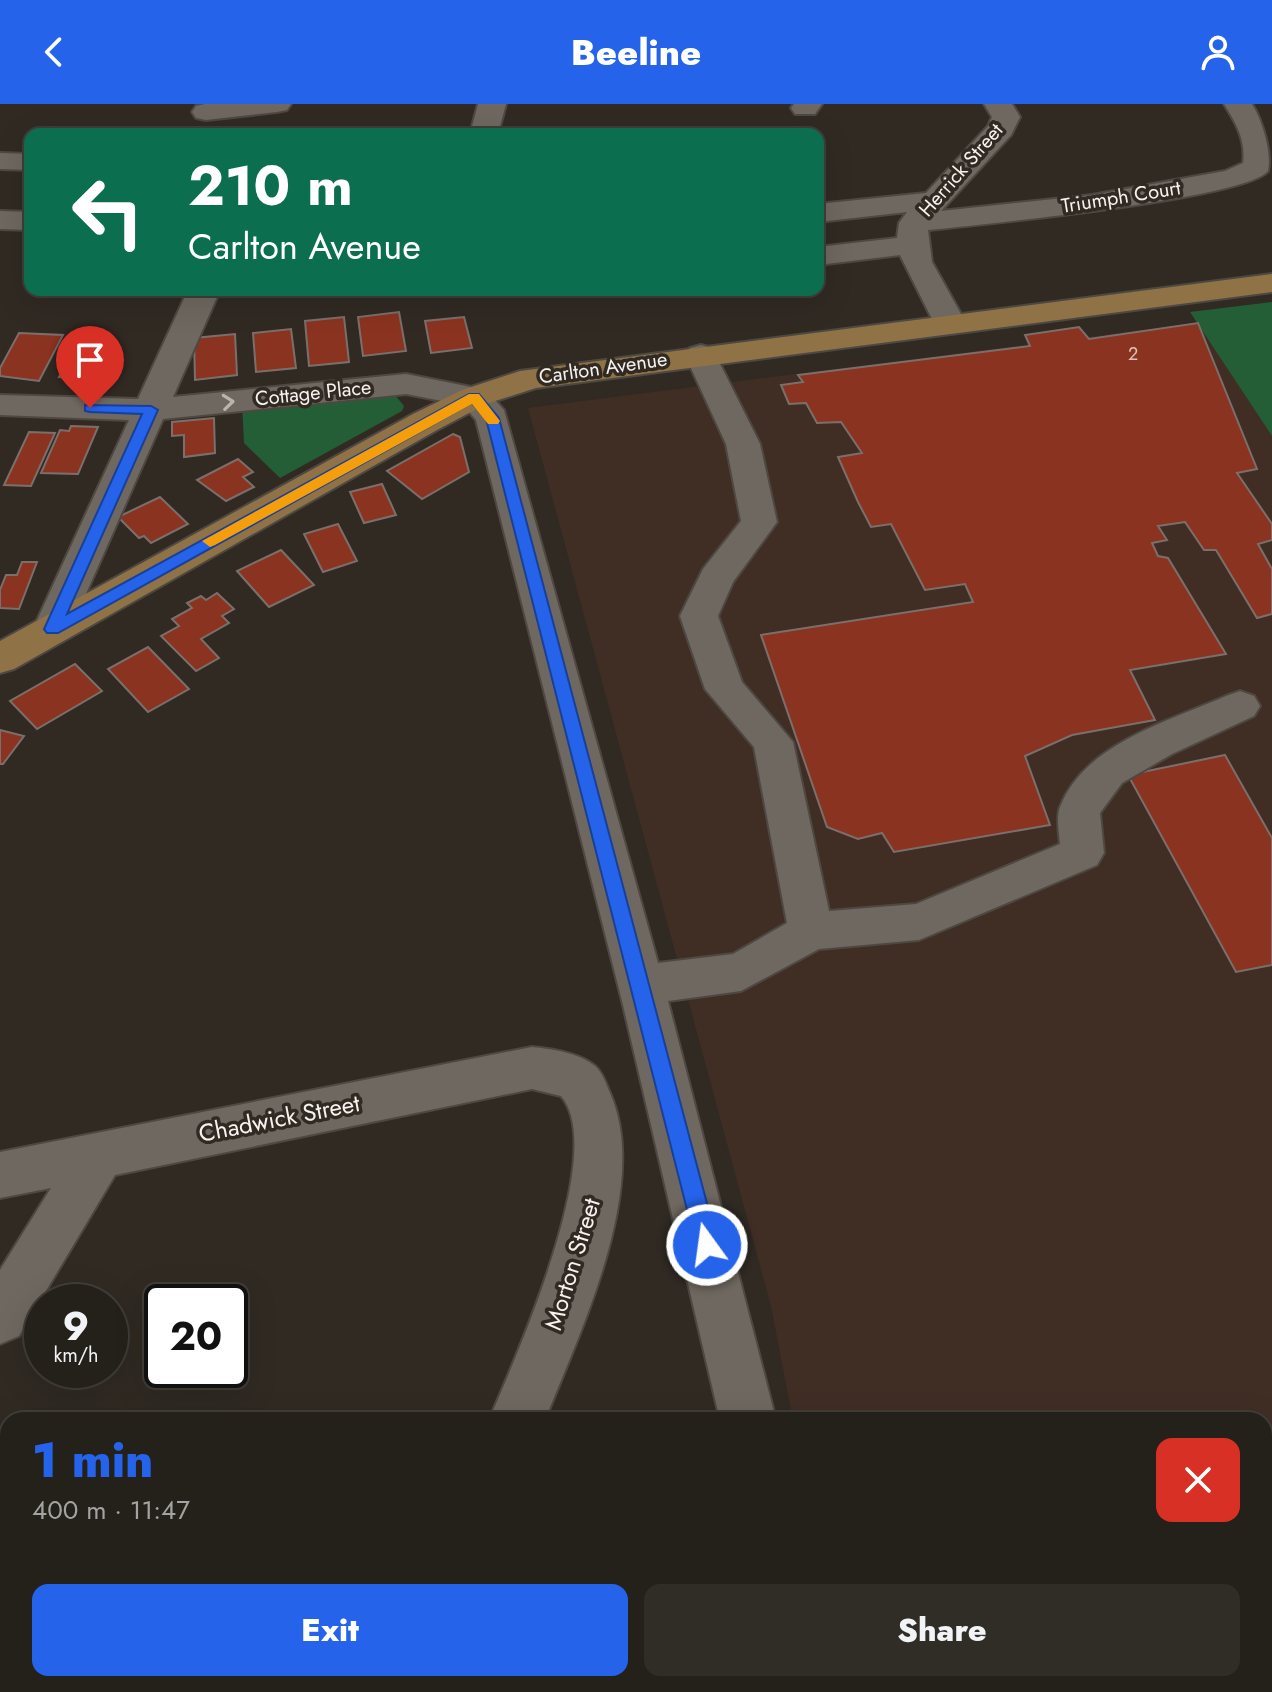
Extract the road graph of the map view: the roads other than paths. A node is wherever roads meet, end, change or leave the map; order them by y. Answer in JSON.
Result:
{"nodes":[{"id":1,"x":277,"y":104,"type":"edge"},
{"id":2,"x":492,"y":104,"type":"edge"},
{"id":3,"x":998,"y":104,"type":"edge"},
{"id":4,"x":1238,"y":104,"type":"edge"},
{"id":5,"x":206,"y":112,"type":"dead end"},
{"id":6,"x":486,"y":128,"type":"edge"},
{"id":7,"x":0,"y":161,"type":"edge"},
{"id":8,"x":24,"y":162,"type":"edge"},
{"id":9,"x":934,"y":201,"type":"junction"},
{"id":10,"x":824,"y":212,"type":"edge"},
{"id":11,"x":0,"y":220,"type":"edge"},
{"id":12,"x":24,"y":221,"type":"edge"},
{"id":13,"x":913,"y":234,"type":"junction"},
{"id":14,"x":824,"y":255,"type":"edge"},
{"id":15,"x":1272,"y":283,"type":"edge"},
{"id":16,"x":201,"y":296,"type":"edge"},
{"id":17,"x":950,"y":323,"type":"junction"},
{"id":18,"x":701,"y":355,"type":"junction"},
{"id":19,"x":474,"y":397,"type":"junction"},
{"id":20,"x":0,"y":405,"type":"edge"},
{"id":21,"x":151,"y":410,"type":"junction"},
{"id":22,"x":52,"y":629,"type":"junction"},
{"id":23,"x":5,"y":652,"type":"edge"},
{"id":24,"x":1240,"y":706,"type":"dead end"},
{"id":25,"x":811,"y":931,"type":"junction"},
{"id":26,"x":641,"y":985,"type":"junction"},
{"id":27,"x":559,"y":1071,"type":"joint"},
{"id":28,"x":100,"y":1154,"type":"junction"},
{"id":29,"x":0,"y":1175,"type":"edge"},
{"id":30,"x":0,"y":1318,"type":"edge"},
{"id":31,"x":520,"y":1412,"type":"edge"},
{"id":32,"x":746,"y":1412,"type":"edge"}],
"edges":[{"from":1,"to":5,"type":"street"},
{"from":2,"to":6,"type":"street"},
{"from":3,"to":9,"type":"street","name":"Herrick Street"},
{"from":4,"to":13,"type":"street","name":"Triumph Court"},
{"from":7,"to":8,"type":"street"},
{"from":9,"to":10,"type":"street"},
{"from":9,"to":13,"type":"street","name":"Herrick Street"},
{"from":11,"to":12,"type":"street"},
{"from":13,"to":14,"type":"street"},
{"from":13,"to":17,"type":"street","name":"Herrick Street"},
{"from":15,"to":17,"type":"main road","name":"Carlton Avenue"},
{"from":16,"to":21,"type":"street"},
{"from":17,"to":18,"type":"main road","name":"Carlton Avenue"},
{"from":18,"to":19,"type":"main road","name":"Carlton Avenue"},
{"from":18,"to":25,"type":"street"},
{"from":21,"to":19,"type":"street","name":"Cottage Place","one_way":true},
{"from":19,"to":22,"type":"main road","name":"Carlton Avenue"},
{"from":19,"to":26,"type":"street"},
{"from":20,"to":21,"type":"street","name":"Cottage Place"},
{"from":21,"to":22,"type":"street"},
{"from":22,"to":23,"type":"main road","name":"Carlton Avenue"},
{"from":24,"to":25,"type":"street"},
{"from":25,"to":26,"type":"street"},
{"from":26,"to":32,"type":"street"},
{"from":27,"to":28,"type":"street","name":"Chadwick Street"},
{"from":27,"to":31,"type":"street","name":"Morton Street"},
{"from":28,"to":29,"type":"street","name":"Chadwick Street"},
{"from":28,"to":30,"type":"street"}]}
